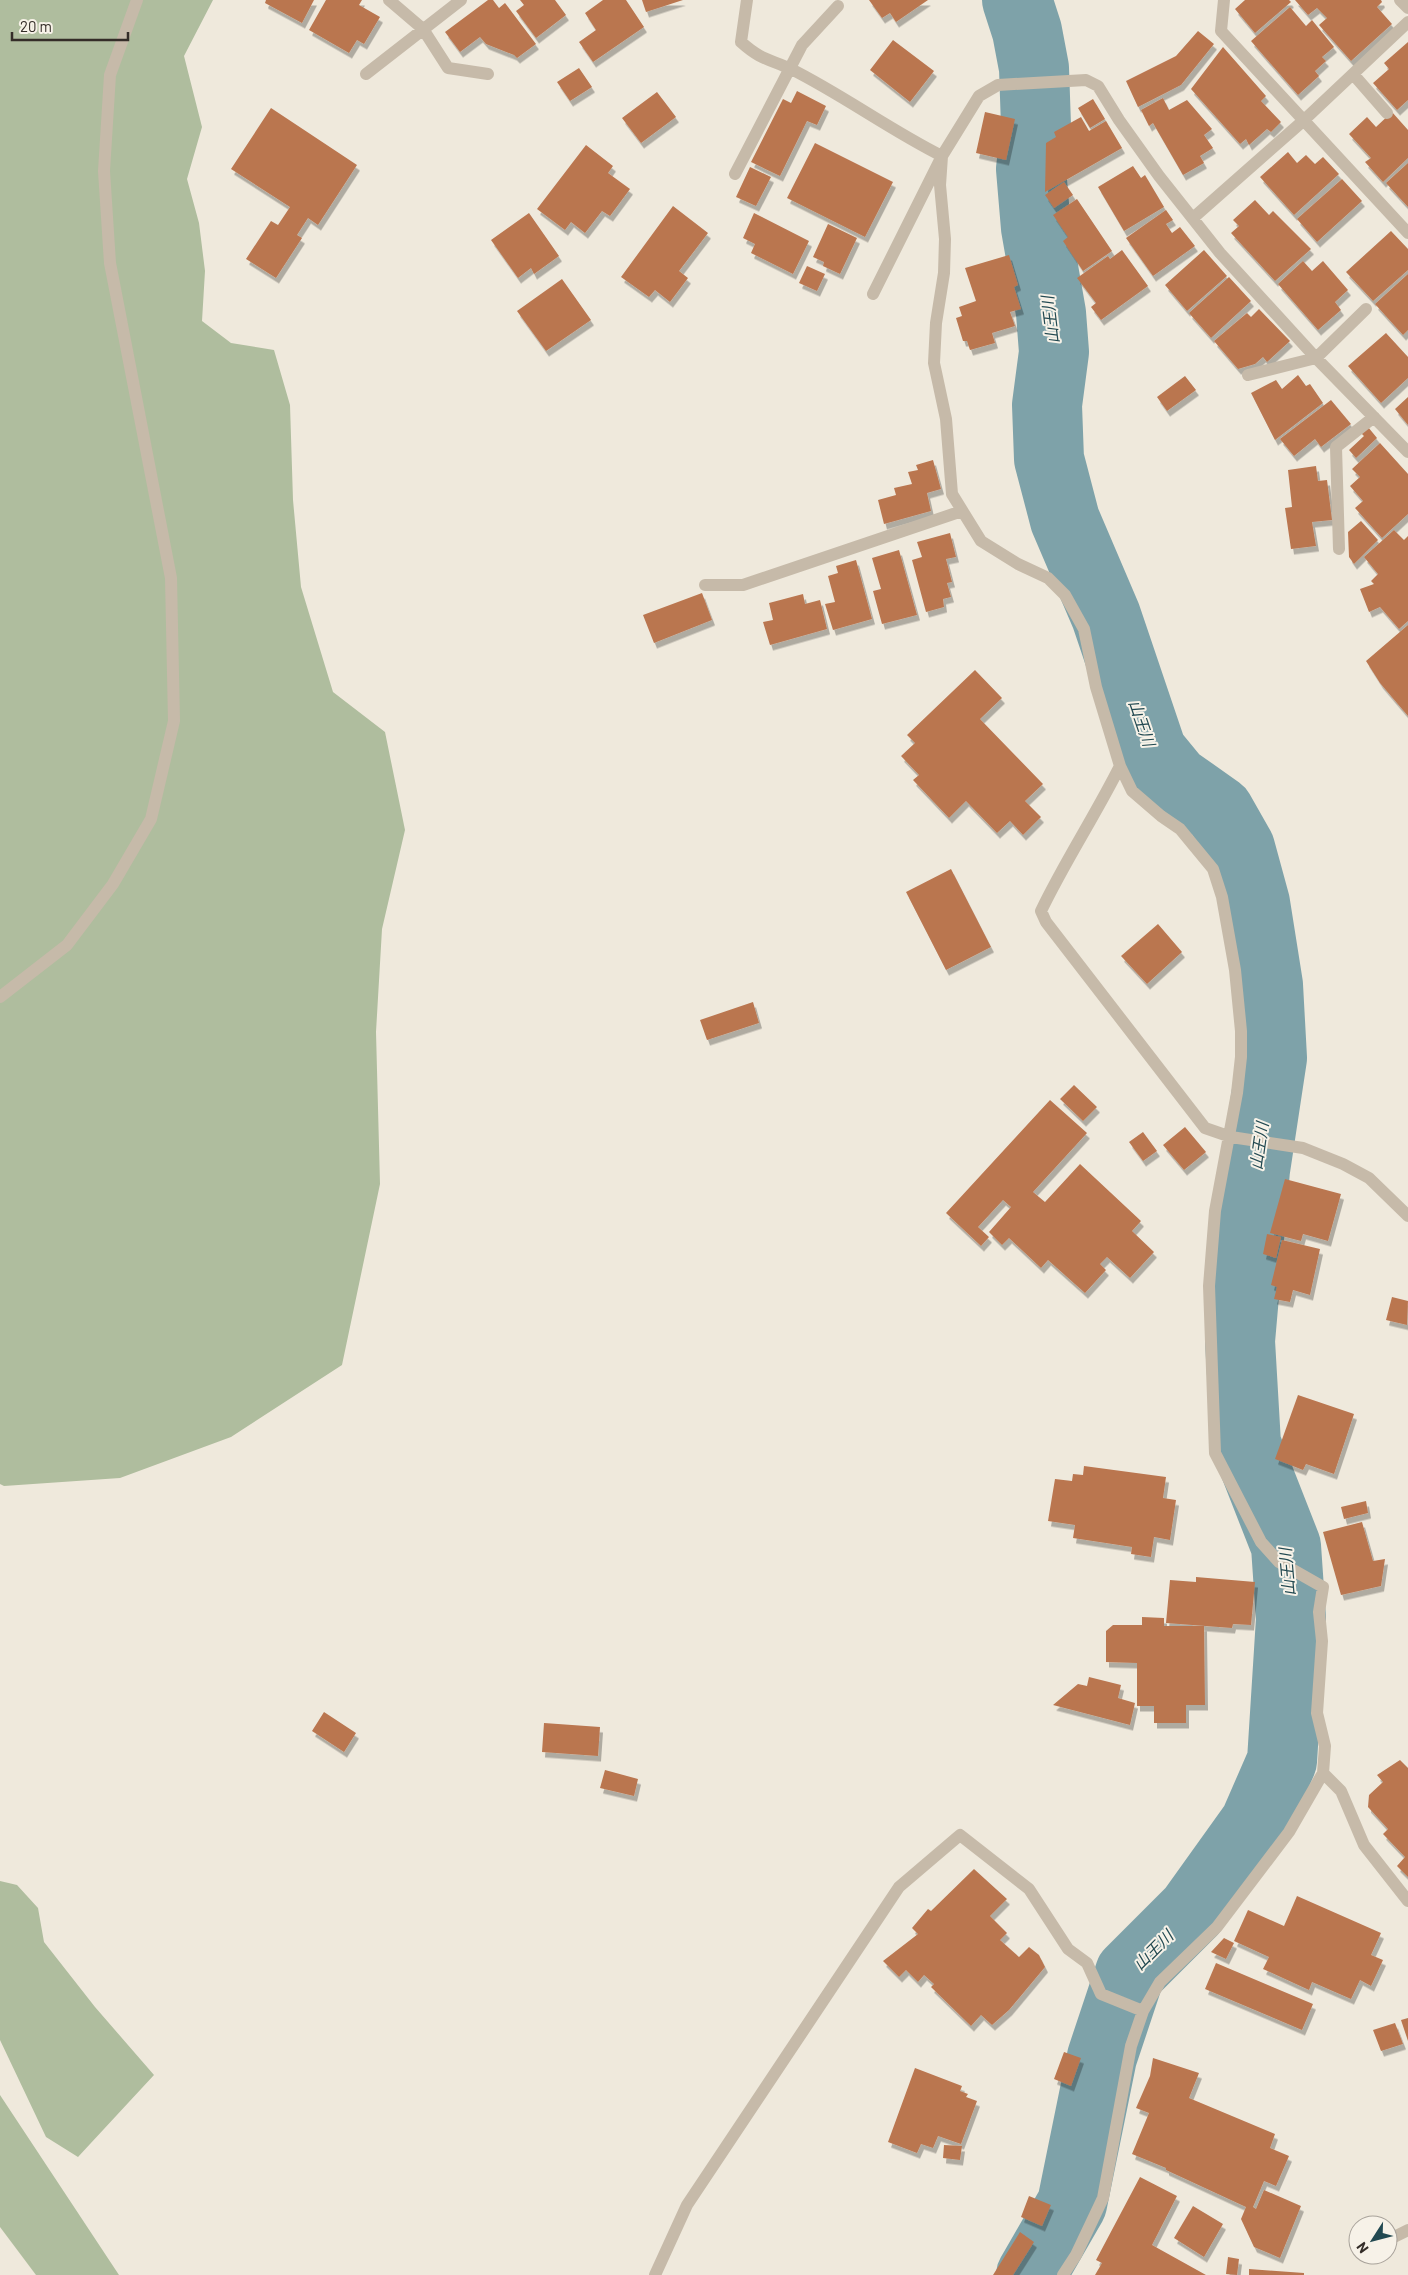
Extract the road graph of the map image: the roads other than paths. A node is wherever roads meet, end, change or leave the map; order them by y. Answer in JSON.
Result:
{"nodes":[{"id":1,"x":137,"y":0,"type":"edge"},
{"id":2,"x":389,"y":0,"type":"edge"},
{"id":3,"x":460,"y":0,"type":"edge"},
{"id":4,"x":747,"y":0,"type":"edge"},
{"id":5,"x":1224,"y":0,"type":"edge"},
{"id":6,"x":1400,"y":0,"type":"edge"},
{"id":7,"x":838,"y":6,"type":"dead end"},
{"id":8,"x":1408,"y":8,"type":"edge"},
{"id":9,"x":1408,"y":22,"type":"edge"},
{"id":10,"x":423,"y":29,"type":"junction"},
{"id":11,"x":791,"y":69,"type":"junction"},
{"id":12,"x":366,"y":74,"type":"dead end"},
{"id":13,"x":488,"y":74,"type":"dead end"},
{"id":14,"x":1353,"y":74,"type":"junction"},
{"id":15,"x":1387,"y":113,"type":"dead end"},
{"id":16,"x":1303,"y":121,"type":"junction"},
{"id":17,"x":942,"y":156,"type":"junction"},
{"id":18,"x":735,"y":174,"type":"dead end"},
{"id":19,"x":1193,"y":218,"type":"junction"},
{"id":20,"x":1408,"y":233,"type":"edge"},
{"id":21,"x":873,"y":294,"type":"dead end"},
{"id":22,"x":1366,"y":309,"type":"dead end"},
{"id":23,"x":1316,"y":358,"type":"junction"},
{"id":24,"x":1248,"y":375,"type":"dead end"},
{"id":25,"x":1374,"y":417,"type":"junction"},
{"id":26,"x":1408,"y":452,"type":"edge"},
{"id":27,"x":962,"y":511,"type":"junction"},
{"id":28,"x":1340,"y":549,"type":"dead end"},
{"id":29,"x":706,"y":585,"type":"dead end"},
{"id":30,"x":1120,"y":766,"type":"junction"},
{"id":31,"x":0,"y":997,"type":"edge"},
{"id":32,"x":1230,"y":1137,"type":"junction"},
{"id":33,"x":1408,"y":1216,"type":"edge"},
{"id":34,"x":1323,"y":1773,"type":"junction"},
{"id":35,"x":1408,"y":1901,"type":"edge"},
{"id":36,"x":1141,"y":2010,"type":"junction"},
{"id":37,"x":655,"y":2275,"type":"edge"},
{"id":38,"x":1063,"y":2275,"type":"edge"}],
"edges":[{"from":1,"to":31,"type":"street"},
{"from":2,"to":10,"type":"street"},
{"from":3,"to":10,"type":"street"},
{"from":4,"to":11,"type":"street"},
{"from":5,"to":16,"type":"street"},
{"from":6,"to":8,"type":"street"},
{"from":7,"to":11,"type":"street"},
{"from":9,"to":14,"type":"street"},
{"from":10,"to":12,"type":"street"},
{"from":10,"to":13,"type":"street"},
{"from":11,"to":17,"type":"street"},
{"from":11,"to":18,"type":"street"},
{"from":14,"to":15,"type":"street"},
{"from":14,"to":16,"type":"street"},
{"from":16,"to":19,"type":"street"},
{"from":16,"to":20,"type":"street"},
{"from":17,"to":19,"type":"street"},
{"from":17,"to":21,"type":"street"},
{"from":17,"to":27,"type":"street"},
{"from":19,"to":23,"type":"street"},
{"from":22,"to":23,"type":"street"},
{"from":23,"to":24,"type":"street"},
{"from":23,"to":25,"type":"street"},
{"from":25,"to":26,"type":"street"},
{"from":25,"to":28,"type":"street"},
{"from":27,"to":29,"type":"street"},
{"from":27,"to":30,"type":"street"},
{"from":30,"to":32,"type":"street"},
{"from":30,"to":32,"type":"street"},
{"from":32,"to":33,"type":"street"},
{"from":32,"to":34,"type":"street"},
{"from":34,"to":35,"type":"street"},
{"from":34,"to":36,"type":"street"},
{"from":36,"to":37,"type":"street"},
{"from":36,"to":38,"type":"street"}]}
